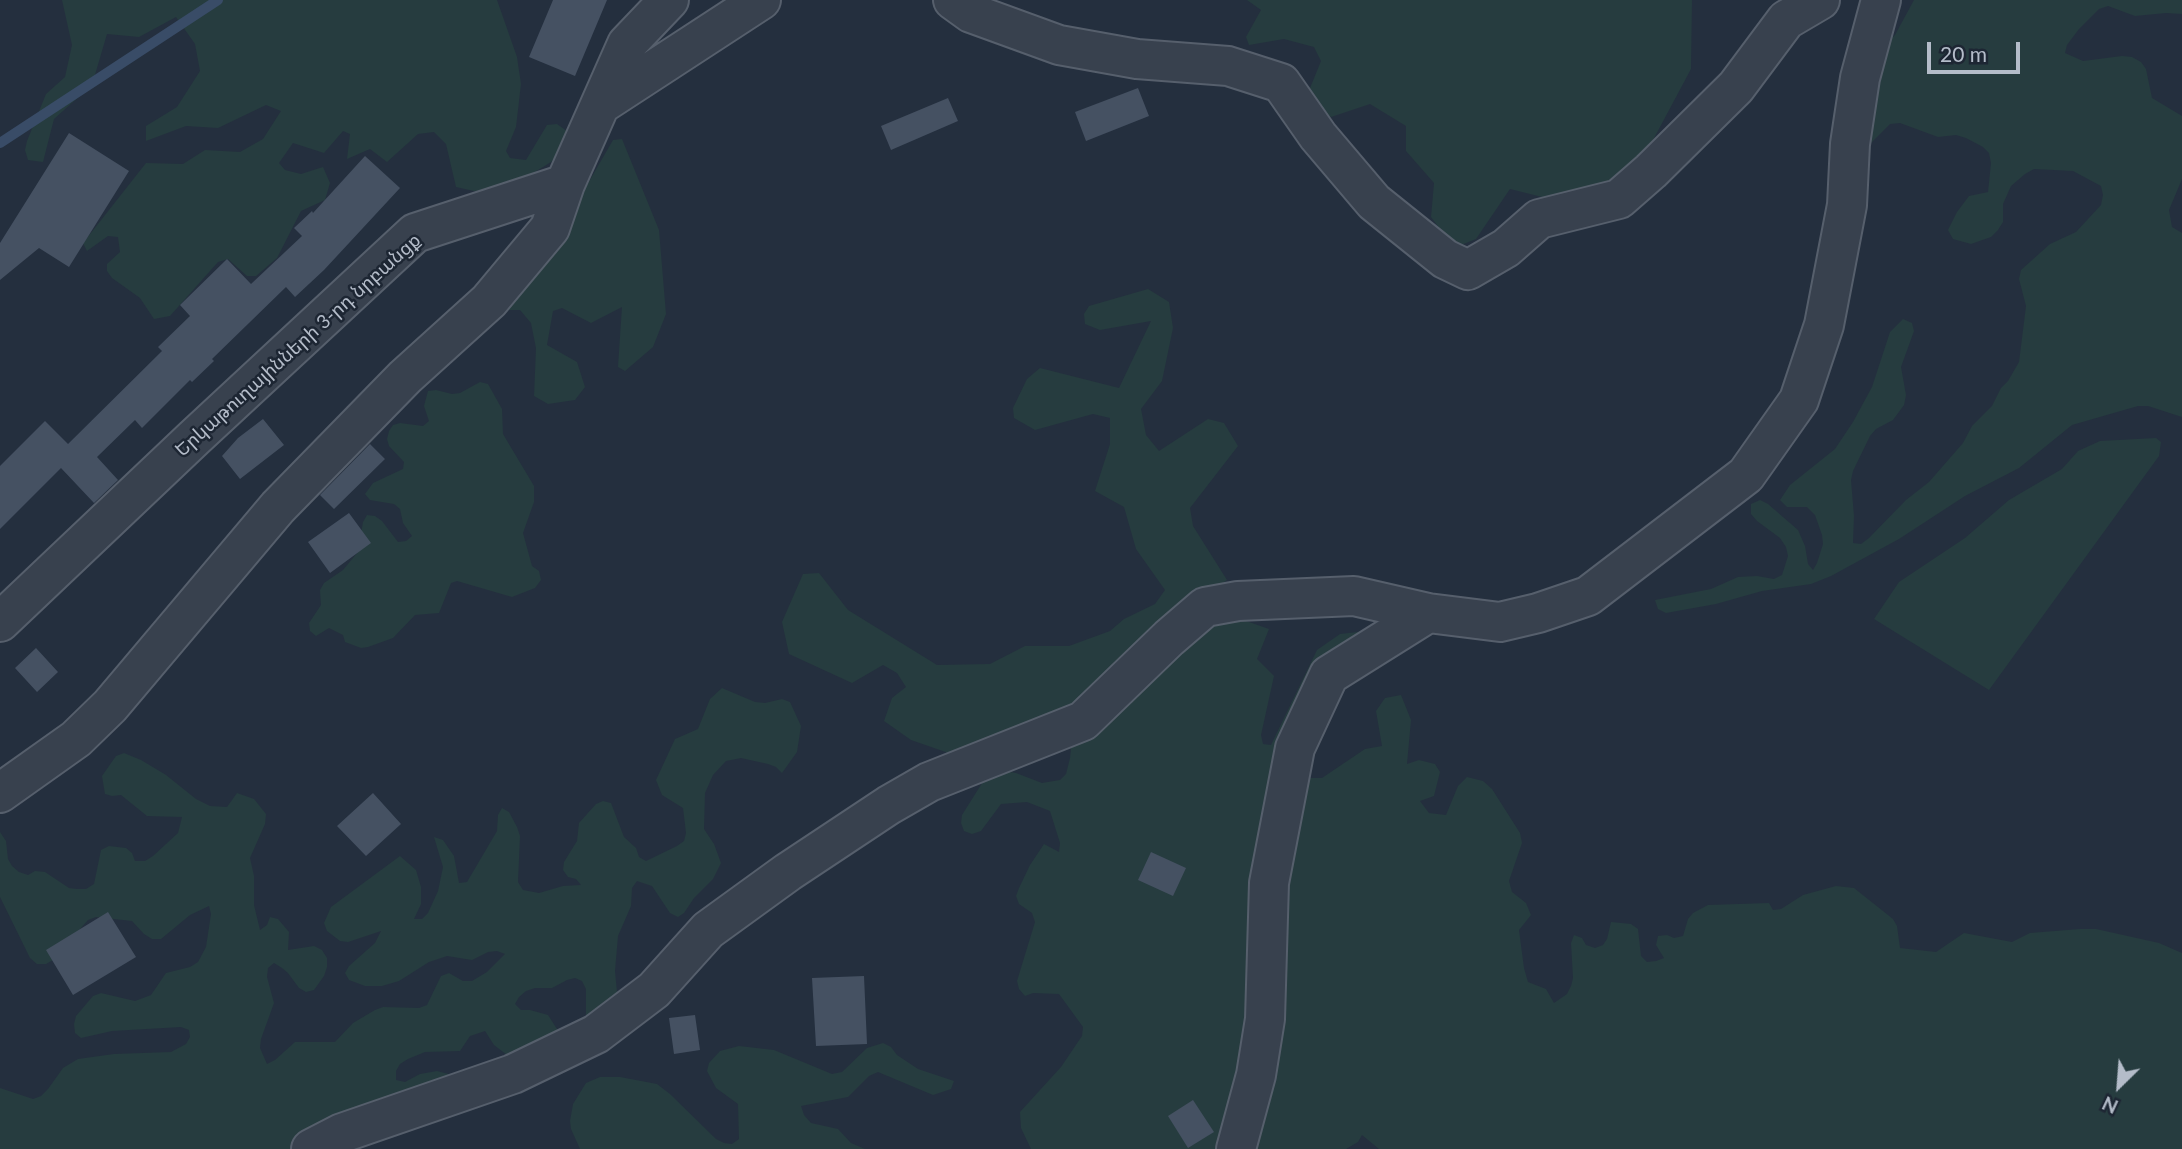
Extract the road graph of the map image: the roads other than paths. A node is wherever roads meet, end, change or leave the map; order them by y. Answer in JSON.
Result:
{"nodes":[{"id":1,"x":669,"y":0,"type":"edge"},
{"id":2,"x":761,"y":0,"type":"edge"},
{"id":3,"x":953,"y":0,"type":"edge"},
{"id":4,"x":1820,"y":0,"type":"edge"},
{"id":5,"x":1881,"y":0,"type":"edge"},
{"id":6,"x":600,"y":106,"type":"junction"},
{"id":7,"x":565,"y":184,"type":"junction"},
{"id":8,"x":1428,"y":613,"type":"junction"},
{"id":9,"x":0,"y":622,"type":"edge"},
{"id":10,"x":0,"y":793,"type":"edge"},
{"id":11,"x":311,"y":1149,"type":"edge"},
{"id":12,"x":1236,"y":1149,"type":"edge"}],
"edges":[{"from":1,"to":6,"type":"street"},
{"from":2,"to":6,"type":"street"},
{"from":3,"to":4,"type":"street"},
{"from":5,"to":8,"type":"street"},
{"from":6,"to":7,"type":"street"},
{"from":7,"to":9,"type":"street","name":"Երկաթուղայինների 3-րդ նրբանցք"},
{"from":7,"to":10,"type":"street"},
{"from":8,"to":11,"type":"street"},
{"from":8,"to":12,"type":"street"}]}
